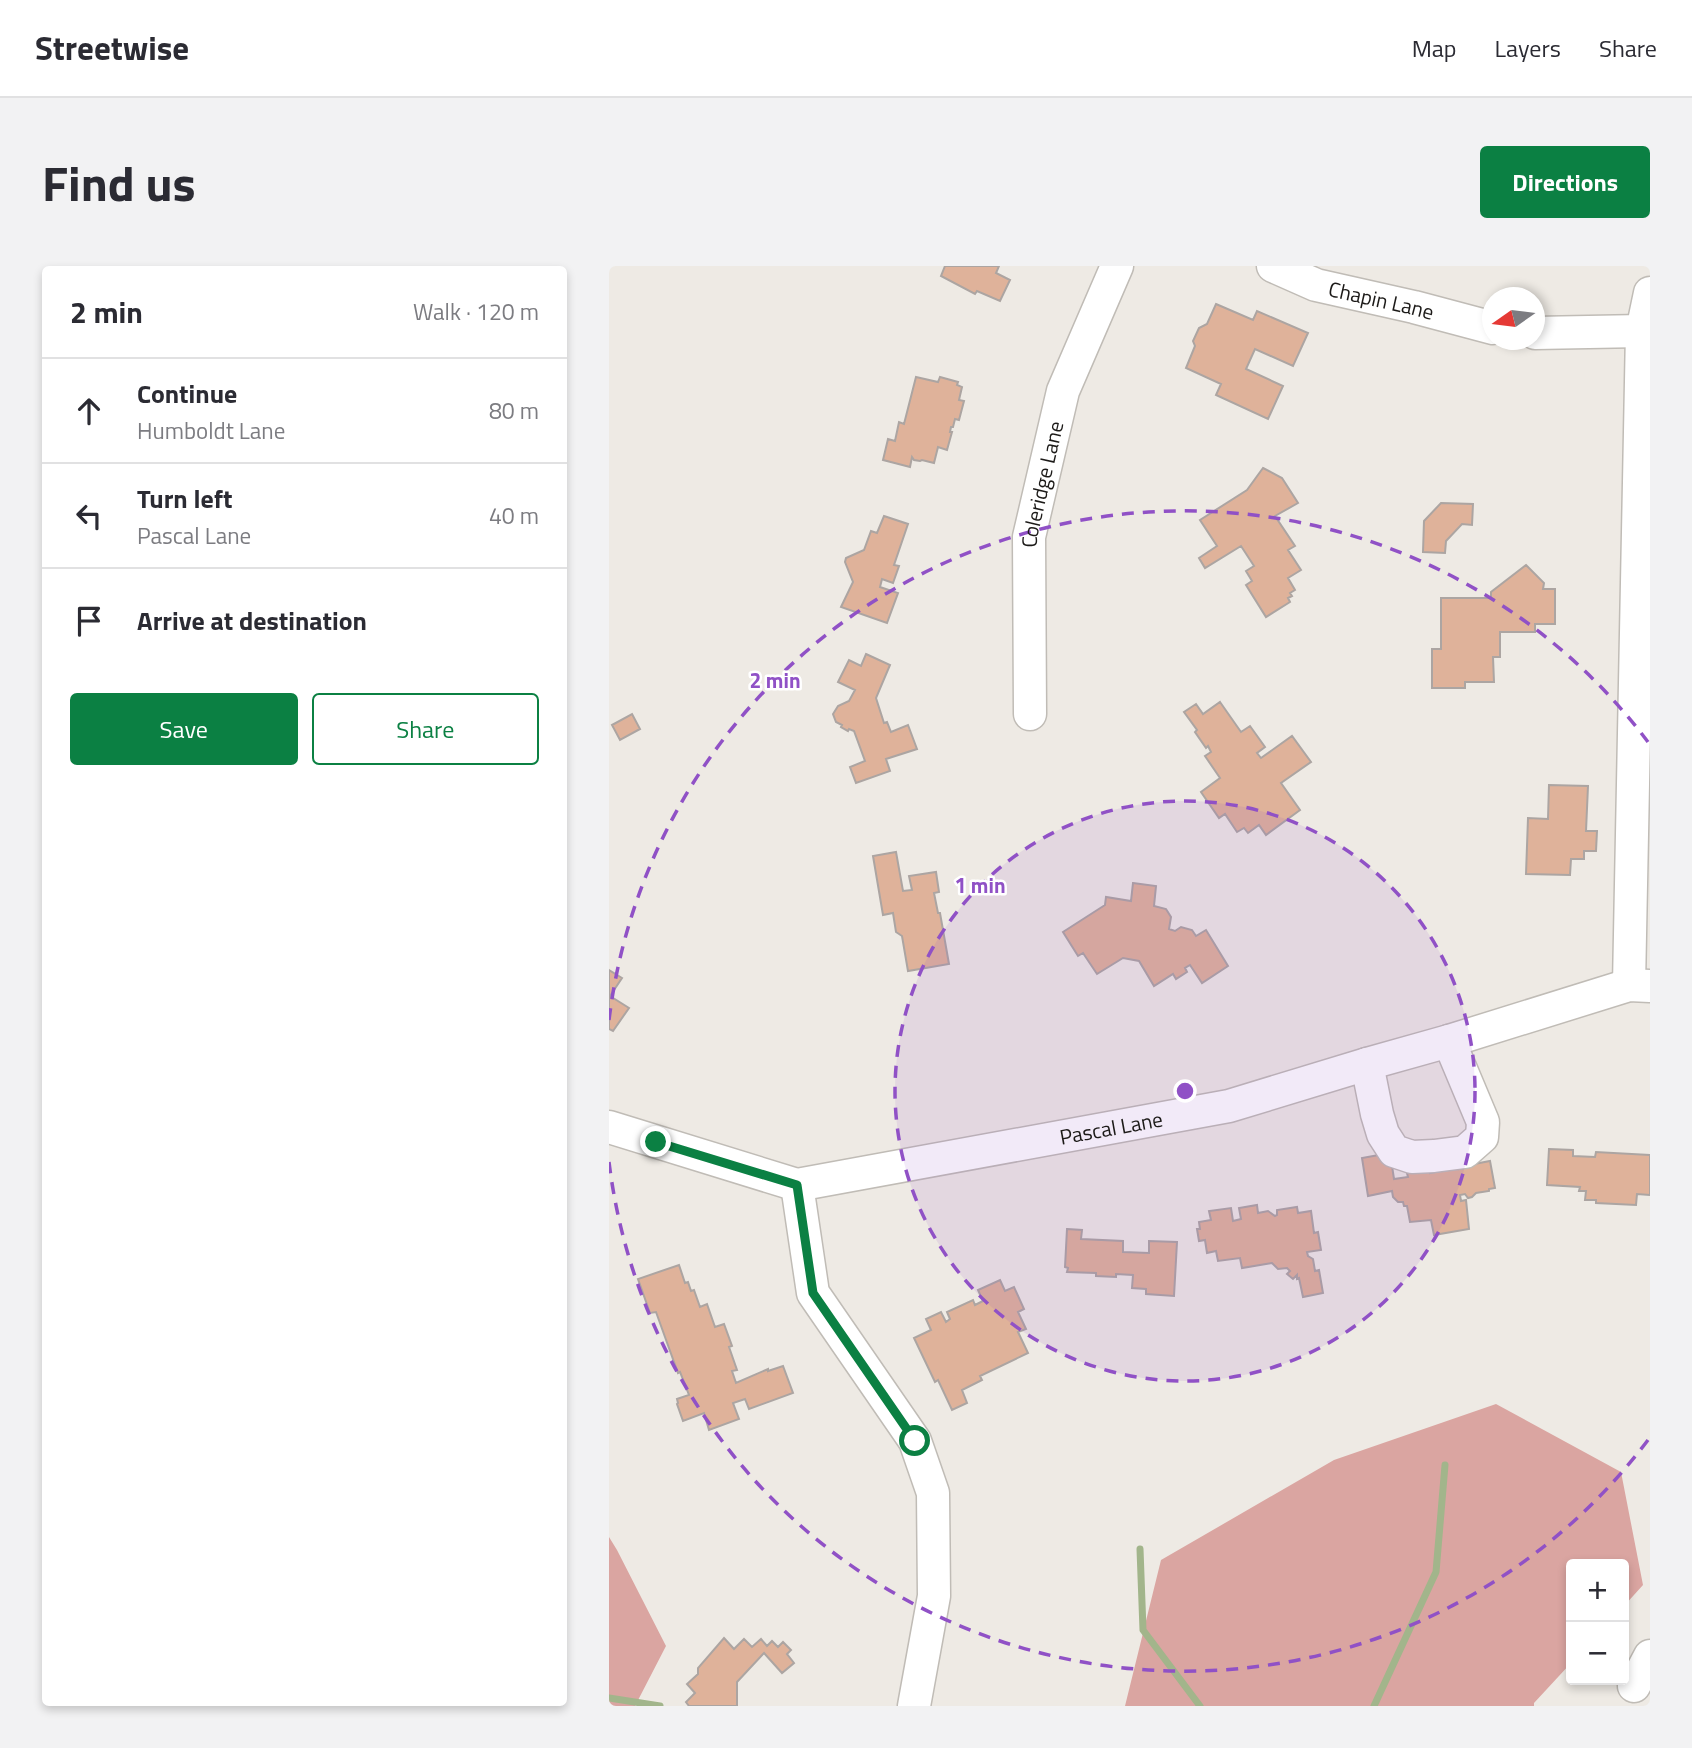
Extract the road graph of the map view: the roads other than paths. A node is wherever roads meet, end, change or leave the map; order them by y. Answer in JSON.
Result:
{"nodes":[{"id":1,"x":1117,"y":266,"type":"edge"},
{"id":2,"x":1273,"y":266,"type":"edge"},
{"id":3,"x":1650,"y":293,"type":"edge"},
{"id":4,"x":1482,"y":325,"type":"edge"},
{"id":5,"x":1642,"y":331,"type":"junction"},
{"id":6,"x":1545,"y":333,"type":"edge"},
{"id":7,"x":1030,"y":715,"type":"dead end"},
{"id":8,"x":1639,"y":985,"type":"edge"},
{"id":9,"x":1449,"y":1041,"type":"junction"},
{"id":10,"x":1367,"y":1064,"type":"junction"},
{"id":11,"x":609,"y":1127,"type":"edge"},
{"id":12,"x":797,"y":1185,"type":"junction"},
{"id":13,"x":1650,"y":1656,"type":"edge"},
{"id":14,"x":1634,"y":1686,"type":"dead end"},
{"id":15,"x":914,"y":1706,"type":"edge"}],
"edges":[{"from":1,"to":7,"type":"street","name":"Coleridge Lane"},
{"from":2,"to":4,"type":"street","name":"Chapin Lane"},
{"from":3,"to":5,"type":"street"},
{"from":5,"to":6,"type":"street"},
{"from":5,"to":8,"type":"street"},
{"from":8,"to":9,"type":"street","name":"Pascal Lane"},
{"from":9,"to":10,"type":"street","name":"Pascal Lane"},
{"from":9,"to":10,"type":"street"},
{"from":10,"to":12,"type":"street","name":"Pascal Lane"},
{"from":11,"to":12,"type":"street","name":"Pascal Lane"},
{"from":12,"to":15,"type":"street"},
{"from":13,"to":14,"type":"street"}]}
